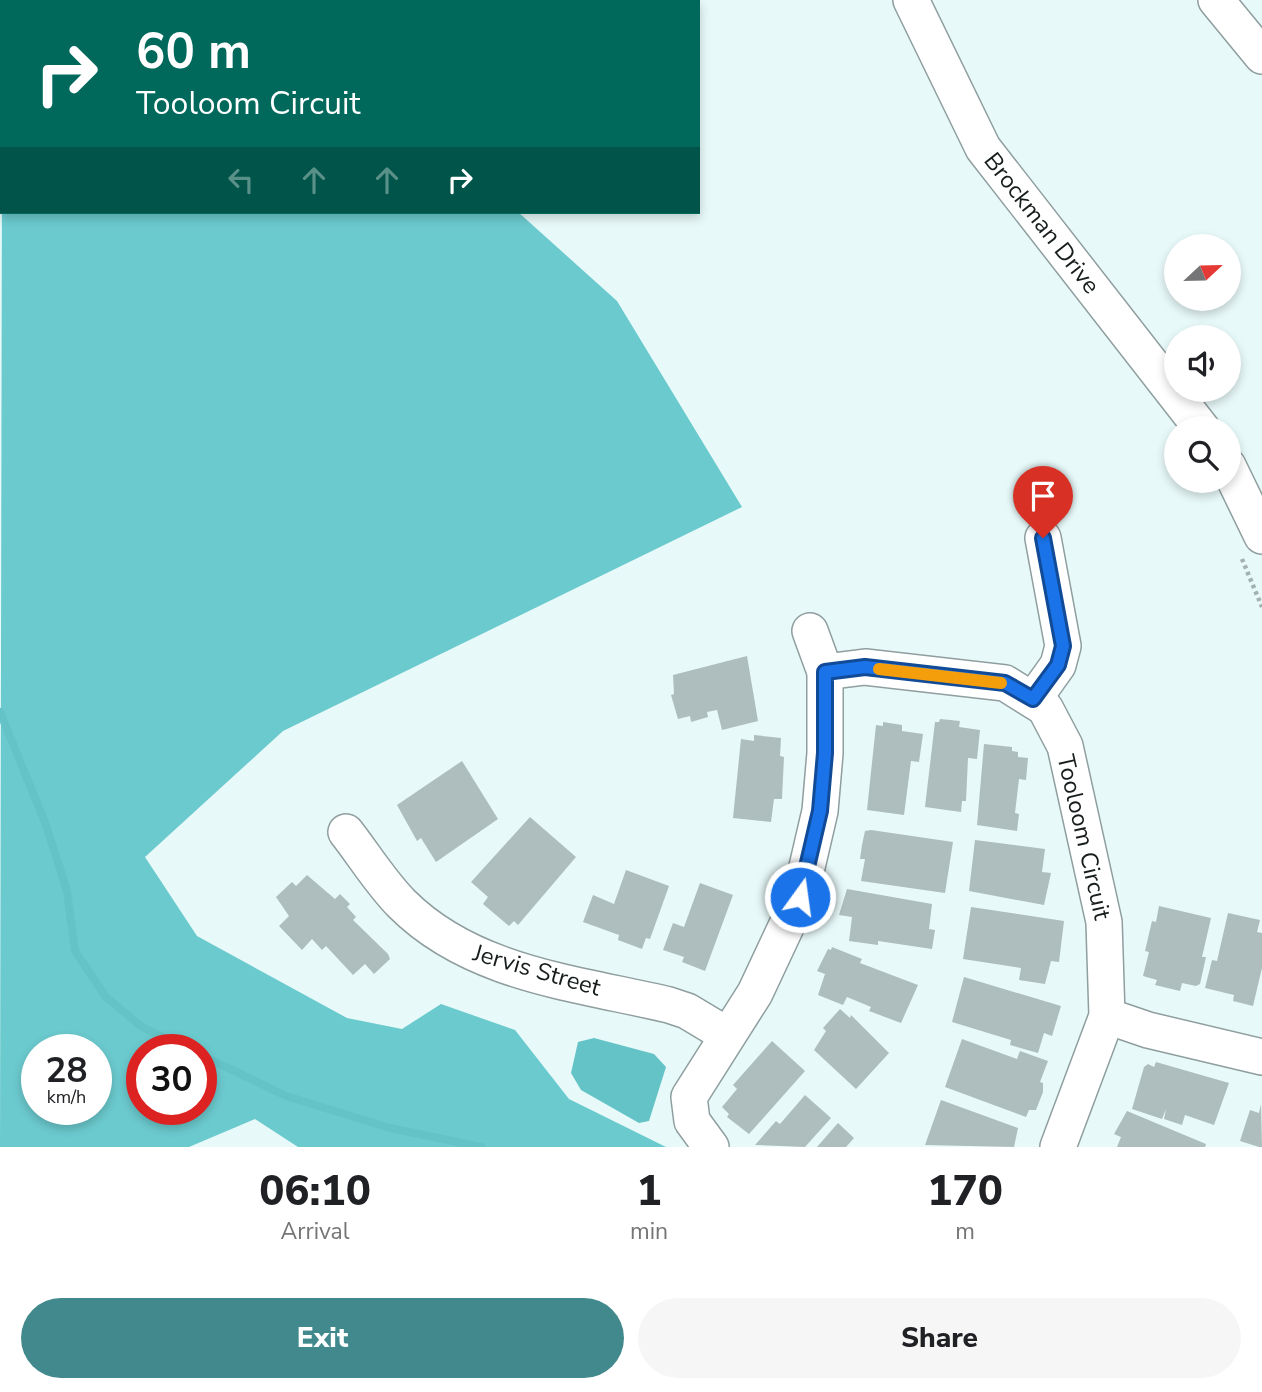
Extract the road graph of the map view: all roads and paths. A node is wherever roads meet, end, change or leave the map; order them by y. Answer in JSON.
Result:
{"nodes":[{"id":1,"x":911,"y":0,"type":"edge"},
{"id":2,"x":1216,"y":0,"type":"edge"},
{"id":3,"x":1262,"y":56,"type":"edge"},
{"id":4,"x":1192,"y":416,"type":"edge"},
{"id":5,"x":1241,"y":493,"type":"edge"},
{"id":6,"x":1262,"y":536,"type":"edge"},
{"id":7,"x":1043,"y":538,"type":"dead end"},
{"id":8,"x":810,"y":631,"type":"dead end"},
{"id":9,"x":825,"y":672,"type":"junction"},
{"id":10,"x":1033,"y":699,"type":"junction"},
{"id":11,"x":346,"y":832,"type":"dead end"},
{"id":12,"x":1107,"y":1016,"type":"junction"},
{"id":13,"x":727,"y":1035,"type":"junction"},
{"id":14,"x":1262,"y":1057,"type":"edge"},
{"id":15,"x":711,"y":1147,"type":"edge"},
{"id":16,"x":1058,"y":1147,"type":"edge"}],
"edges":[{"from":1,"to":4,"type":"street","name":"Brockman Drive"},
{"from":2,"to":3,"type":"street"},
{"from":5,"to":6,"type":"street"},
{"from":7,"to":10,"type":"street"},
{"from":8,"to":9,"type":"street"},
{"from":9,"to":10,"type":"street","name":"Tooloom Circuit"},
{"from":9,"to":13,"type":"street"},
{"from":10,"to":12,"type":"street","name":"Tooloom Circuit"},
{"from":11,"to":13,"type":"street","name":"Jervis Street"},
{"from":12,"to":14,"type":"street"},
{"from":12,"to":16,"type":"street","name":"Tooloom Circuit"},
{"from":13,"to":15,"type":"street"}]}
